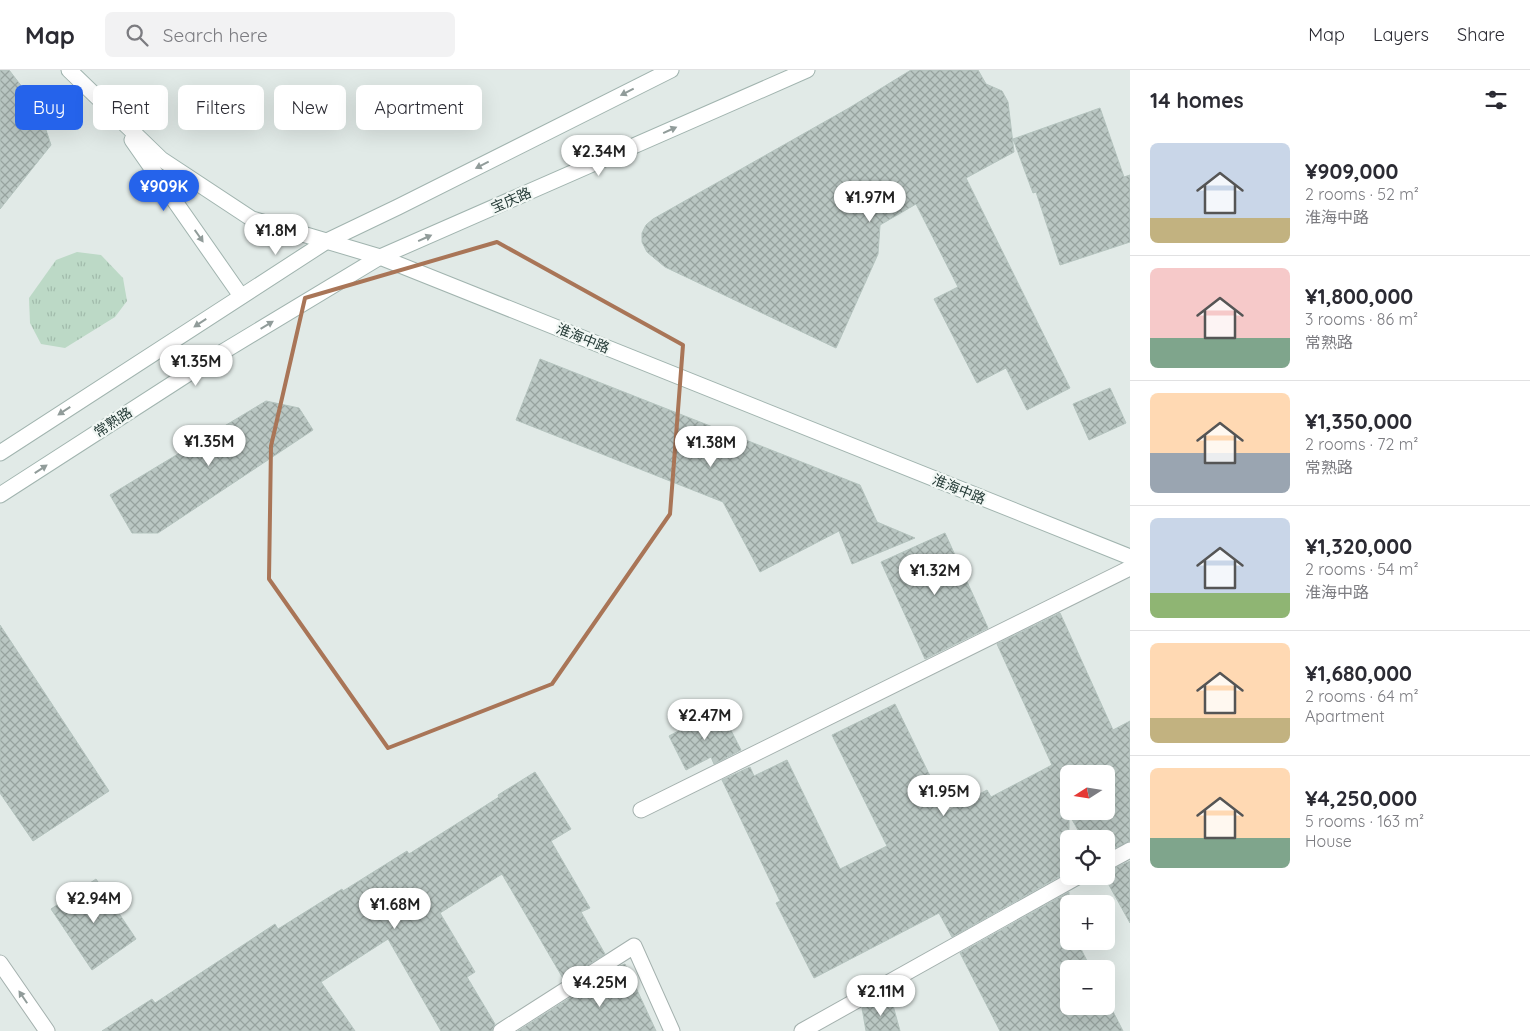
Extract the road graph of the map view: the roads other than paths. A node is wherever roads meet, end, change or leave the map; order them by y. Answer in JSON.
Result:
{"nodes":[{"id":1,"x":69,"y":70,"type":"edge"},
{"id":2,"x":671,"y":70,"type":"edge"},
{"id":3,"x":807,"y":70,"type":"edge"},
{"id":4,"x":93,"y":93,"type":"edge"},
{"id":5,"x":125,"y":130,"type":"edge"},
{"id":6,"x":131,"y":130,"type":"edge"},
{"id":7,"x":327,"y":241,"type":"junction"},
{"id":8,"x":380,"y":257,"type":"junction"},
{"id":9,"x":241,"y":296,"type":"junction"},
{"id":10,"x":0,"y":453,"type":"edge"},
{"id":11,"x":0,"y":495,"type":"edge"},
{"id":12,"x":1130,"y":557,"type":"edge"},
{"id":13,"x":1130,"y":568,"type":"edge"},
{"id":14,"x":641,"y":810,"type":"dead end"},
{"id":15,"x":1130,"y":850,"type":"edge"},
{"id":16,"x":1115,"y":858,"type":"edge"},
{"id":17,"x":1063,"y":885,"type":"edge"},
{"id":18,"x":0,"y":963,"type":"edge"},
{"id":19,"x":47,"y":1031,"type":"edge"},
{"id":20,"x":501,"y":1031,"type":"edge"},
{"id":21,"x":672,"y":1031,"type":"edge"},
{"id":22,"x":802,"y":1031,"type":"edge"}],
"edges":[{"from":1,"to":4,"type":"main road","name":"淮海中路"},
{"from":2,"to":7,"type":"main road","one_way":true},
{"from":8,"to":3,"type":"main road","name":"宝庆路","one_way":true},
{"from":5,"to":9,"type":"main road","one_way":true},
{"from":6,"to":7,"type":"main road","name":"淮海中路"},
{"from":7,"to":8,"type":"main road","name":"淮海中路"},
{"from":7,"to":9,"type":"main road"},
{"from":11,"to":8,"type":"main road","name":"常熟路","one_way":true},
{"from":8,"to":12,"type":"main road","name":"淮海中路"},
{"from":9,"to":10,"type":"main road","one_way":true},
{"from":13,"to":14,"type":"main road"},
{"from":15,"to":16,"type":"main road"},
{"from":17,"to":22,"type":"main road"},
{"from":19,"to":18,"type":"main road","one_way":true},
{"from":20,"to":21,"type":"main road"}]}
